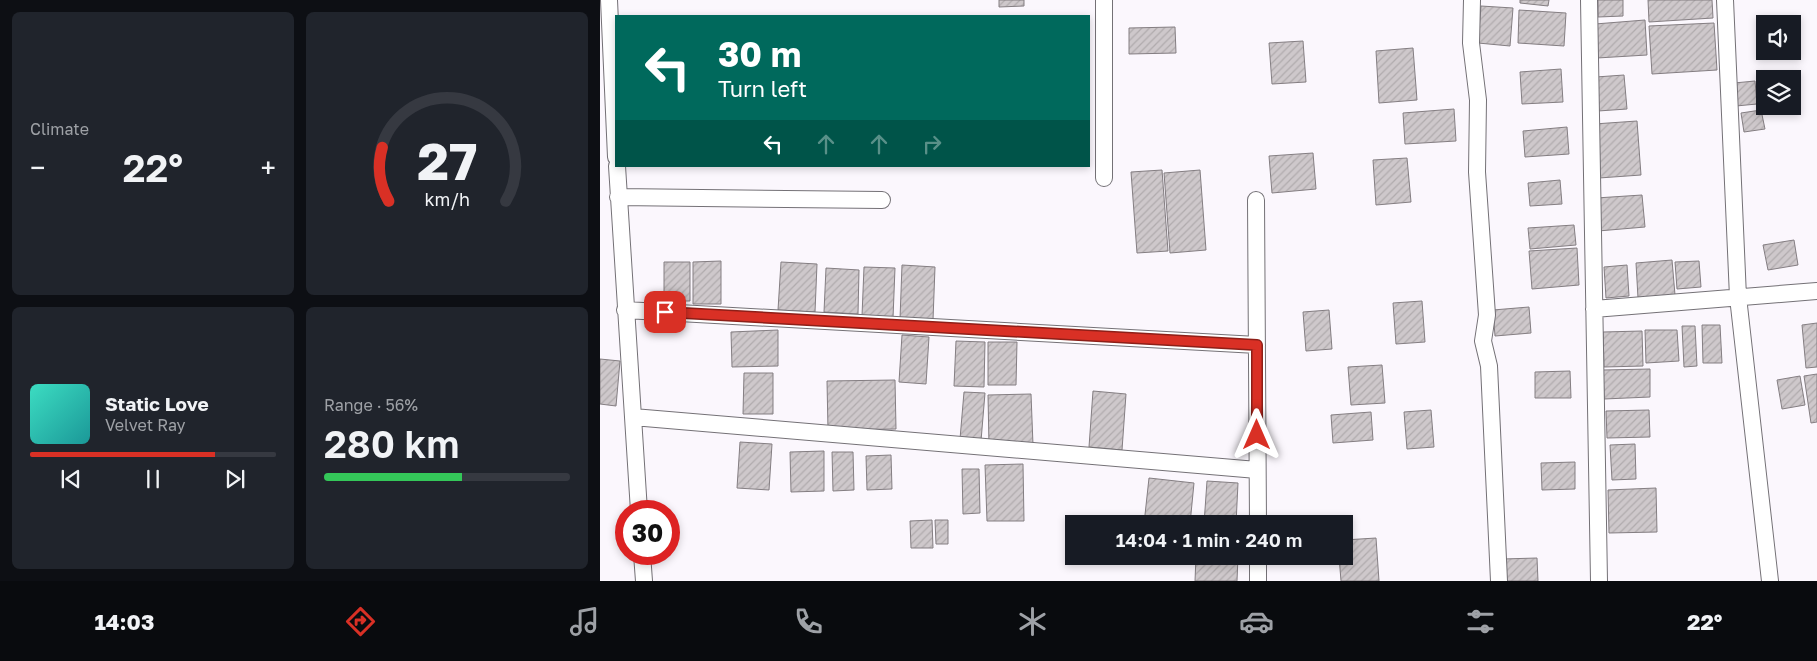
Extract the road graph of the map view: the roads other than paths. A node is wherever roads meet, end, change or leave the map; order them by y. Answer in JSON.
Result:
{"nodes":[{"id":1,"x":609,"y":0,"type":"edge"},
{"id":2,"x":1104,"y":0,"type":"edge"},
{"id":3,"x":1472,"y":0,"type":"edge"},
{"id":4,"x":1589,"y":0,"type":"edge"},
{"id":5,"x":1725,"y":0,"type":"edge"},
{"id":6,"x":615,"y":135,"type":"edge"},
{"id":7,"x":617,"y":167,"type":"edge"},
{"id":8,"x":1104,"y":178,"type":"dead end"},
{"id":9,"x":618,"y":197,"type":"junction"},
{"id":10,"x":882,"y":200,"type":"dead end"},
{"id":11,"x":1256,"y":200,"type":"dead end"},
{"id":12,"x":1817,"y":291,"type":"edge"},
{"id":13,"x":1738,"y":297,"type":"junction"},
{"id":14,"x":1594,"y":309,"type":"junction"},
{"id":15,"x":625,"y":310,"type":"junction"},
{"id":16,"x":1257,"y":345,"type":"junction"},
{"id":17,"x":633,"y":417,"type":"junction"},
{"id":18,"x":1258,"y":470,"type":"junction"},
{"id":19,"x":638,"y":500,"type":"edge"},
{"id":20,"x":1258,"y":515,"type":"edge"},
{"id":21,"x":643,"y":565,"type":"edge"},
{"id":22,"x":1258,"y":565,"type":"edge"},
{"id":23,"x":644,"y":581,"type":"edge"},
{"id":24,"x":1258,"y":581,"type":"edge"},
{"id":25,"x":1498,"y":581,"type":"edge"},
{"id":26,"x":1599,"y":581,"type":"edge"},
{"id":27,"x":1770,"y":581,"type":"edge"}],
"edges":[{"from":1,"to":6,"type":"street"},
{"from":2,"to":8,"type":"street"},
{"from":3,"to":25,"type":"street"},
{"from":4,"to":14,"type":"street"},
{"from":5,"to":13,"type":"street"},
{"from":7,"to":9,"type":"street"},
{"from":9,"to":10,"type":"street"},
{"from":9,"to":15,"type":"street"},
{"from":11,"to":16,"type":"street"},
{"from":12,"to":13,"type":"street"},
{"from":13,"to":14,"type":"street"},
{"from":13,"to":27,"type":"street"},
{"from":14,"to":26,"type":"street"},
{"from":15,"to":16,"type":"street"},
{"from":15,"to":17,"type":"street"},
{"from":16,"to":18,"type":"street"},
{"from":17,"to":18,"type":"street"},
{"from":17,"to":19,"type":"street"},
{"from":18,"to":20,"type":"street"},
{"from":21,"to":23,"type":"street"},
{"from":22,"to":24,"type":"street"}]}
